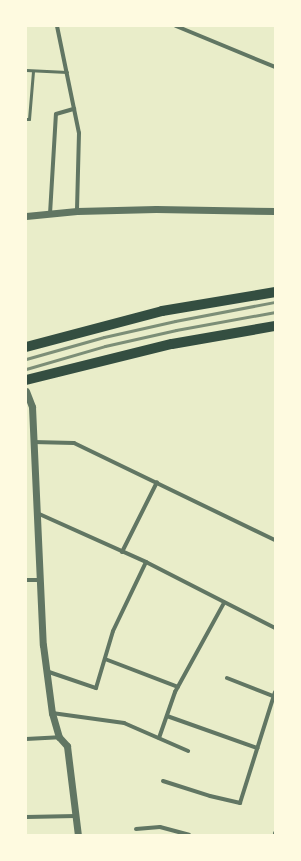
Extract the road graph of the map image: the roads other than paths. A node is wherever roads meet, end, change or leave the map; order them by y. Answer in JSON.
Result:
{"nodes":[{"id":1,"x":58,"y":26,"type":"edge"},
{"id":2,"x":176,"y":26,"type":"edge"},
{"id":3,"x":275,"y":67,"type":"edge"},
{"id":4,"x":26,"y":70,"type":"edge"},
{"id":5,"x":33,"y":71,"type":"junction"},
{"id":6,"x":67,"y":72,"type":"junction"},
{"id":7,"x":74,"y":109,"type":"junction"},
{"id":8,"x":26,"y":119,"type":"edge"},
{"id":9,"x":77,"y":211,"type":"junction"},
{"id":10,"x":275,"y":211,"type":"edge"},
{"id":11,"x":50,"y":214,"type":"junction"},
{"id":12,"x":26,"y":216,"type":"edge"},
{"id":13,"x":275,"y":292,"type":"edge"},
{"id":14,"x":275,"y":326,"type":"edge"},
{"id":15,"x":26,"y":347,"type":"edge"},
{"id":16,"x":26,"y":380,"type":"edge"},
{"id":17,"x":26,"y":391,"type":"edge"},
{"id":18,"x":33,"y":442,"type":"junction"},
{"id":19,"x":157,"y":482,"type":"junction"},
{"id":20,"x":36,"y":513,"type":"junction"},
{"id":21,"x":275,"y":540,"type":"edge"},
{"id":22,"x":122,"y":552,"type":"junction"},
{"id":23,"x":146,"y":562,"type":"junction"},
{"id":24,"x":26,"y":580,"type":"edge"},
{"id":25,"x":41,"y":580,"type":"junction"},
{"id":26,"x":224,"y":603,"type":"junction"},
{"id":27,"x":275,"y":628,"type":"edge"},
{"id":28,"x":105,"y":659,"type":"junction"},
{"id":29,"x":46,"y":671,"type":"junction"},
{"id":30,"x":227,"y":678,"type":"dead end"},
{"id":31,"x":178,"y":687,"type":"junction"},
{"id":32,"x":274,"y":694,"type":"edge"},
{"id":33,"x":52,"y":713,"type":"junction"},
{"id":34,"x":167,"y":716,"type":"junction"},
{"id":35,"x":59,"y":737,"type":"junction"},
{"id":36,"x":159,"y":738,"type":"junction"},
{"id":37,"x":26,"y":739,"type":"edge"},
{"id":38,"x":257,"y":748,"type":"junction"},
{"id":39,"x":188,"y":751,"type":"dead end"},
{"id":40,"x":163,"y":781,"type":"dead end"},
{"id":41,"x":76,"y":816,"type":"junction"},
{"id":42,"x":26,"y":817,"type":"edge"},
{"id":43,"x":136,"y":829,"type":"dead end"},
{"id":44,"x":78,"y":835,"type":"edge"},
{"id":45,"x":189,"y":835,"type":"edge"}],
"edges":[{"from":1,"to":6,"type":"street"},
{"from":2,"to":3,"type":"street"},
{"from":4,"to":5,"type":"lane"},
{"from":5,"to":6,"type":"lane"},
{"from":5,"to":8,"type":"lane"},
{"from":6,"to":7,"type":"street"},
{"from":7,"to":9,"type":"street"},
{"from":7,"to":11,"type":"street"},
{"from":9,"to":10,"type":"street"},
{"from":9,"to":11,"type":"street"},
{"from":11,"to":12,"type":"street"},
{"from":13,"to":15,"type":"main road"},
{"from":14,"to":16,"type":"main road"},
{"from":17,"to":18,"type":"street"},
{"from":18,"to":19,"type":"street"},
{"from":18,"to":20,"type":"street"},
{"from":19,"to":21,"type":"street"},
{"from":19,"to":22,"type":"street"},
{"from":20,"to":22,"type":"street"},
{"from":20,"to":25,"type":"street"},
{"from":22,"to":23,"type":"street"},
{"from":23,"to":26,"type":"street"},
{"from":23,"to":28,"type":"street"},
{"from":24,"to":25,"type":"street"},
{"from":25,"to":29,"type":"street"},
{"from":26,"to":27,"type":"street"},
{"from":26,"to":31,"type":"street"},
{"from":28,"to":29,"type":"street"},
{"from":28,"to":31,"type":"street"},
{"from":29,"to":33,"type":"street"},
{"from":30,"to":32,"type":"street"},
{"from":31,"to":34,"type":"street"},
{"from":32,"to":38,"type":"street"},
{"from":33,"to":35,"type":"street"},
{"from":33,"to":36,"type":"street"},
{"from":34,"to":36,"type":"street"},
{"from":34,"to":38,"type":"street"},
{"from":35,"to":37,"type":"street"},
{"from":35,"to":41,"type":"street"},
{"from":36,"to":39,"type":"street"},
{"from":38,"to":40,"type":"street"},
{"from":41,"to":42,"type":"street"},
{"from":41,"to":44,"type":"street"},
{"from":43,"to":45,"type":"street"}]}
